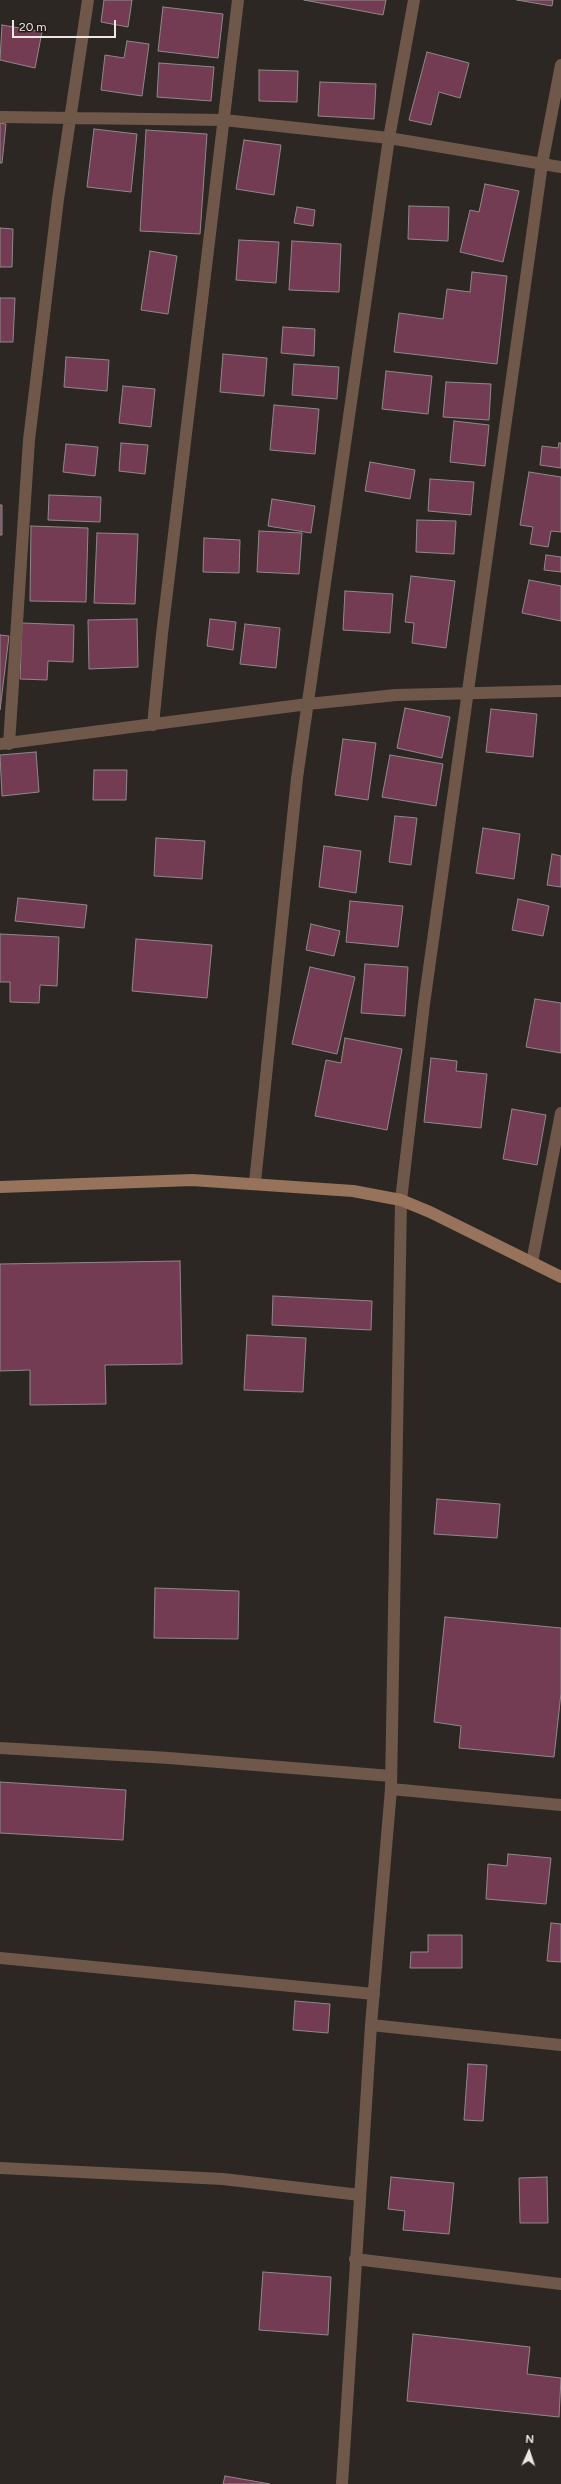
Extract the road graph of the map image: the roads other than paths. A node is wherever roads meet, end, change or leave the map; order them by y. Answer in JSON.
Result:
{"nodes":[{"id":1,"x":88,"y":0,"type":"edge"},
{"id":2,"x":238,"y":0,"type":"edge"},
{"id":3,"x":414,"y":0,"type":"edge"},
{"id":4,"x":561,"y":65,"type":"edge"},
{"id":5,"x":0,"y":117,"type":"edge"},
{"id":6,"x":71,"y":118,"type":"junction"},
{"id":7,"x":224,"y":120,"type":"junction"},
{"id":8,"x":389,"y":138,"type":"junction"},
{"id":9,"x":542,"y":164,"type":"junction"},
{"id":10,"x":561,"y":167,"type":"edge"},
{"id":11,"x":561,"y":691,"type":"edge"},
{"id":12,"x":468,"y":693,"type":"junction"},
{"id":13,"x":308,"y":704,"type":"junction"},
{"id":14,"x":153,"y":725,"type":"junction"},
{"id":15,"x":5,"y":744,"type":"edge"},
{"id":16,"x":561,"y":1113,"type":"edge"},
{"id":17,"x":255,"y":1182,"type":"junction"},
{"id":18,"x":0,"y":1187,"type":"edge"},
{"id":19,"x":401,"y":1200,"type":"junction"},
{"id":20,"x":532,"y":1262,"type":"junction"},
{"id":21,"x":561,"y":1277,"type":"edge"},
{"id":22,"x":0,"y":1748,"type":"edge"},
{"id":23,"x":391,"y":1776,"type":"junction"},
{"id":24,"x":391,"y":1789,"type":"junction"},
{"id":25,"x":561,"y":1805,"type":"edge"},
{"id":26,"x":0,"y":1958,"type":"edge"},
{"id":27,"x":374,"y":1994,"type":"junction"},
{"id":28,"x":371,"y":2025,"type":"junction"},
{"id":29,"x":561,"y":2045,"type":"edge"},
{"id":30,"x":0,"y":2168,"type":"edge"},
{"id":31,"x":360,"y":2195,"type":"junction"},
{"id":32,"x":355,"y":2259,"type":"junction"},
{"id":33,"x":561,"y":2284,"type":"edge"},
{"id":34,"x":342,"y":2484,"type":"edge"}],
"edges":[{"from":1,"to":6,"type":"street"},
{"from":2,"to":7,"type":"street"},
{"from":3,"to":8,"type":"street"},
{"from":4,"to":9,"type":"street"},
{"from":5,"to":6,"type":"street"},
{"from":6,"to":7,"type":"street"},
{"from":6,"to":15,"type":"street"},
{"from":7,"to":8,"type":"street"},
{"from":7,"to":14,"type":"street"},
{"from":8,"to":9,"type":"street"},
{"from":8,"to":13,"type":"street"},
{"from":9,"to":10,"type":"street"},
{"from":9,"to":12,"type":"street"},
{"from":11,"to":12,"type":"street"},
{"from":12,"to":13,"type":"street"},
{"from":12,"to":19,"type":"street"},
{"from":13,"to":14,"type":"street"},
{"from":13,"to":17,"type":"street"},
{"from":14,"to":15,"type":"street"},
{"from":16,"to":20,"type":"street"},
{"from":17,"to":18,"type":"street"},
{"from":17,"to":19,"type":"street"},
{"from":19,"to":20,"type":"street"},
{"from":19,"to":23,"type":"street"},
{"from":20,"to":21,"type":"street"},
{"from":22,"to":23,"type":"street"},
{"from":23,"to":24,"type":"street"},
{"from":24,"to":25,"type":"street"},
{"from":24,"to":27,"type":"street"},
{"from":26,"to":27,"type":"street"},
{"from":27,"to":28,"type":"street"},
{"from":28,"to":29,"type":"street"},
{"from":28,"to":31,"type":"street"},
{"from":30,"to":31,"type":"street"},
{"from":31,"to":32,"type":"street"},
{"from":32,"to":33,"type":"street"},
{"from":32,"to":34,"type":"street"}]}
